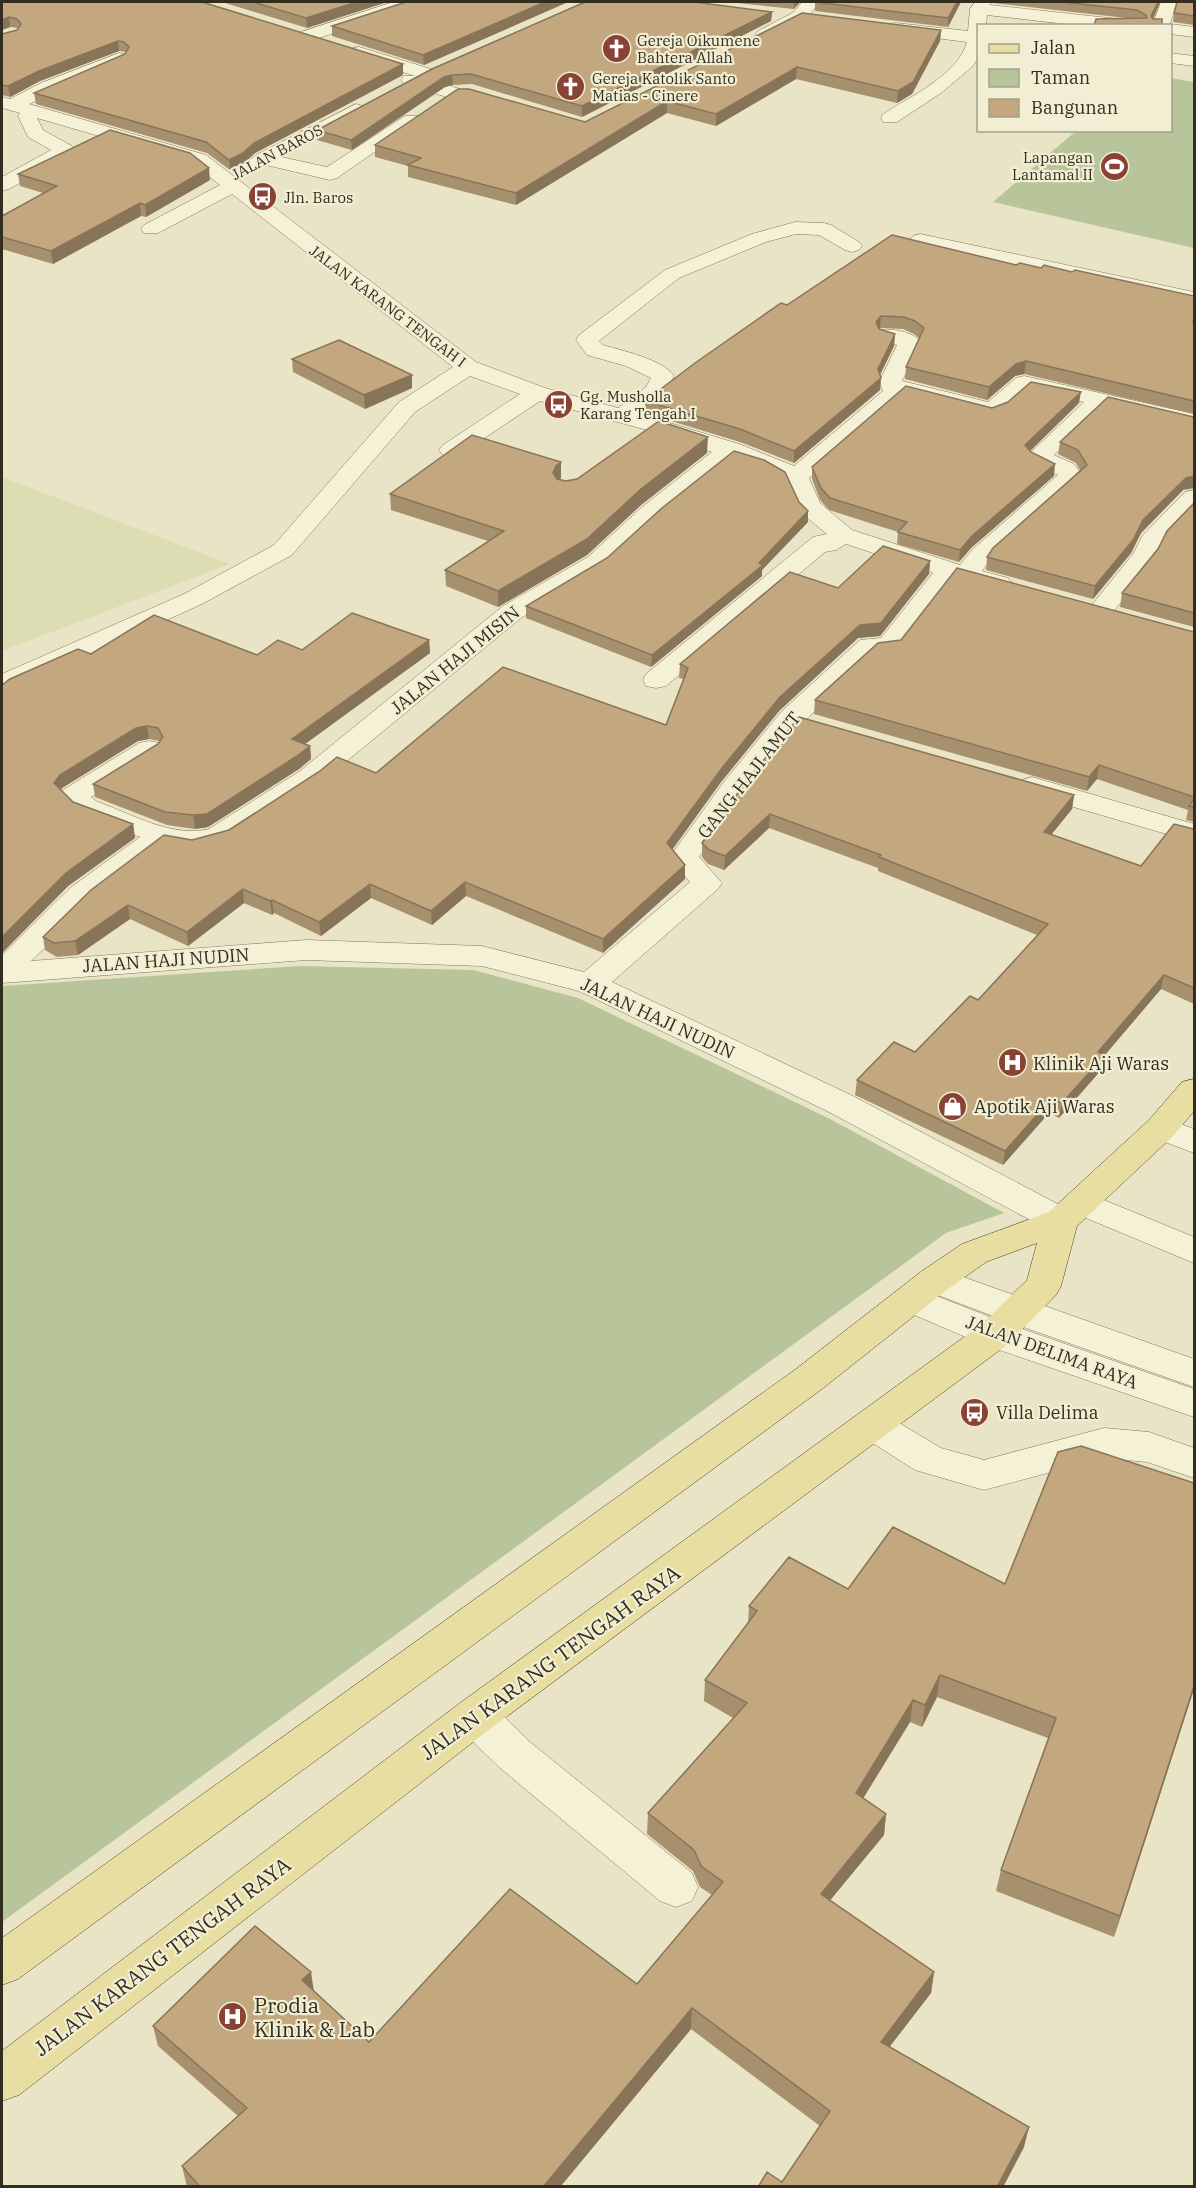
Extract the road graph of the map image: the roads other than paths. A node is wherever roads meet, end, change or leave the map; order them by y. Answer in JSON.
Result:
{"nodes":[{"id":1,"x":409,"y":2,"type":"edge"},
{"id":2,"x":1169,"y":2,"type":"edge"},
{"id":3,"x":981,"y":5,"type":"edge"},
{"id":4,"x":805,"y":9,"type":"edge"},
{"id":5,"x":765,"y":12,"type":"edge"},
{"id":6,"x":824,"y":19,"type":"edge"},
{"id":7,"x":979,"y":24,"type":"edge"},
{"id":8,"x":1121,"y":24,"type":"edge"},
{"id":9,"x":1162,"y":24,"type":"edge"},
{"id":10,"x":882,"y":26,"type":"edge"},
{"id":11,"x":286,"y":29,"type":"edge"},
{"id":12,"x":1172,"y":29,"type":"edge"},
{"id":13,"x":1194,"y":32,"type":"edge"},
{"id":14,"x":307,"y":36,"type":"junction"},
{"id":15,"x":977,"y":38,"type":"edge"},
{"id":16,"x":748,"y":43,"type":"edge"},
{"id":17,"x":119,"y":58,"type":"edge"},
{"id":18,"x":1172,"y":58,"type":"edge"},
{"id":19,"x":1194,"y":61,"type":"edge"},
{"id":20,"x":442,"y":64,"type":"edge"},
{"id":21,"x":417,"y":77,"type":"junction"},
{"id":22,"x":391,"y":91,"type":"edge"},
{"id":23,"x":371,"y":101,"type":"edge"},
{"id":24,"x":7,"y":104,"type":"edge"},
{"id":25,"x":34,"y":112,"type":"junction"},
{"id":26,"x":890,"y":118,"type":"dead end"},
{"id":27,"x":263,"y":159,"type":"junction"},
{"id":28,"x":229,"y":183,"type":"junction"},
{"id":29,"x":2,"y":185,"type":"edge"},
{"id":30,"x":151,"y":228,"type":"dead end"},
{"id":31,"x":920,"y":240,"type":"edge"},
{"id":32,"x":852,"y":246,"type":"dead end"},
{"id":33,"x":1194,"y":298,"type":"edge"},
{"id":34,"x":888,"y":335,"type":"edge"},
{"id":35,"x":468,"y":367,"type":"junction"},
{"id":36,"x":894,"y":386,"type":"junction"},
{"id":37,"x":537,"y":393,"type":"junction"},
{"id":38,"x":1101,"y":399,"type":"junction"},
{"id":39,"x":622,"y":416,"type":"junction"},
{"id":40,"x":1194,"y":422,"type":"edge"},
{"id":41,"x":731,"y":449,"type":"junction"},
{"id":42,"x":452,"y":450,"type":"edge"},
{"id":43,"x":796,"y":477,"type":"junction"},
{"id":44,"x":1194,"y":497,"type":"edge"},
{"id":45,"x":843,"y":535,"type":"junction"},
{"id":46,"x":958,"y":572,"type":"junction"},
{"id":47,"x":1022,"y":590,"type":"edge"},
{"id":48,"x":1100,"y":611,"type":"edge"},
{"id":49,"x":656,"y":680,"type":"dead end"},
{"id":50,"x":2,"y":684,"type":"edge"},
{"id":51,"x":791,"y":718,"type":"junction"},
{"id":52,"x":825,"y":727,"type":"edge"},
{"id":53,"x":150,"y":749,"type":"edge"},
{"id":54,"x":1005,"y":779,"type":"edge"},
{"id":55,"x":1194,"y":833,"type":"edge"},
{"id":56,"x":166,"y":837,"type":"junction"},
{"id":57,"x":2,"y":972,"type":"edge"},
{"id":58,"x":590,"y":984,"type":"junction"},
{"id":59,"x":1194,"y":1090,"type":"edge"},
{"id":60,"x":1161,"y":1128,"type":"junction"},
{"id":61,"x":1194,"y":1142,"type":"edge"},
{"id":62,"x":1072,"y":1212,"type":"junction"},
{"id":63,"x":1194,"y":1251,"type":"edge"},
{"id":64,"x":923,"y":1289,"type":"junction"},
{"id":65,"x":1007,"y":1323,"type":"junction"},
{"id":66,"x":1194,"y":1373,"type":"edge"},
{"id":67,"x":1194,"y":1403,"type":"edge"},
{"id":68,"x":873,"y":1425,"type":"junction"},
{"id":69,"x":1194,"y":1463,"type":"edge"},
{"id":70,"x":475,"y":1716,"type":"junction"},
{"id":71,"x":676,"y":1887,"type":"dead end"},
{"id":72,"x":2,"y":1964,"type":"edge"},
{"id":73,"x":2,"y":2079,"type":"edge"}],
"edges":[{"from":1,"to":14,"type":"street"},
{"from":2,"to":9,"type":"street"},
{"from":3,"to":7,"type":"street"},
{"from":3,"to":8,"type":"street"},
{"from":4,"to":5,"type":"street"},
{"from":4,"to":6,"type":"street"},
{"from":4,"to":16,"type":"street"},
{"from":10,"to":15,"type":"street"},
{"from":11,"to":14,"type":"street"},
{"from":12,"to":13,"type":"street"},
{"from":14,"to":21,"type":"street"},
{"from":15,"to":26,"type":"street"},
{"from":17,"to":24,"type":"street"},
{"from":18,"to":19,"type":"street"},
{"from":20,"to":21,"type":"street"},
{"from":21,"to":22,"type":"street"},
{"from":21,"to":27,"type":"street"},
{"from":23,"to":27,"type":"street","name":"JALAN BAROS"},
{"from":24,"to":25,"type":"street","name":"JALAN KARANG TENGAH I"},
{"from":25,"to":28,"type":"street","name":"JALAN KARANG TENGAH I"},
{"from":25,"to":29,"type":"street"},
{"from":27,"to":28,"type":"street","name":"JALAN BAROS"},
{"from":28,"to":30,"type":"street","name":"JALAN BAROS"},
{"from":28,"to":35,"type":"street","name":"JALAN KARANG TENGAH I"},
{"from":31,"to":33,"type":"street"},
{"from":32,"to":39,"type":"street"},
{"from":34,"to":36,"type":"street"},
{"from":35,"to":37,"type":"street","name":"JALAN KARANG TENGAH I"},
{"from":35,"to":50,"type":"street"},
{"from":36,"to":38,"type":"street"},
{"from":36,"to":43,"type":"street"},
{"from":37,"to":39,"type":"street","name":"JALAN KARANG TENGAH I"},
{"from":37,"to":42,"type":"street"},
{"from":38,"to":40,"type":"street"},
{"from":38,"to":46,"type":"street"},
{"from":39,"to":41,"type":"street","name":"JALAN KARANG TENGAH I"},
{"from":41,"to":43,"type":"street","name":"JALAN KARANG TENGAH I"},
{"from":41,"to":56,"type":"street","name":"JALAN HAJI MISIN"},
{"from":43,"to":45,"type":"street"},
{"from":44,"to":48,"type":"street"},
{"from":45,"to":46,"type":"street"},
{"from":45,"to":49,"type":"street"},
{"from":46,"to":47,"type":"street"},
{"from":46,"to":51,"type":"street","name":"GANG HAJI AMUT"},
{"from":51,"to":52,"type":"street"},
{"from":51,"to":58,"type":"street","name":"GANG HAJI AMUT"},
{"from":53,"to":56,"type":"street","name":"JALAN HAJI MISIN"},
{"from":54,"to":55,"type":"street"},
{"from":56,"to":57,"type":"street"},
{"from":57,"to":58,"type":"street","name":"JALAN HAJI NUDIN"},
{"from":58,"to":62,"type":"street","name":"JALAN HAJI NUDIN"},
{"from":59,"to":60,"type":"main road"},
{"from":60,"to":61,"type":"street"},
{"from":60,"to":62,"type":"main road"},
{"from":62,"to":63,"type":"street","name":"JALAN HAJI NUDIN"},
{"from":62,"to":64,"type":"main road"},
{"from":62,"to":65,"type":"main road","name":"JALAN KARANG TENGAH RAYA"},
{"from":64,"to":65,"type":"street","name":"JALAN DELIMA RAYA"},
{"from":64,"to":72,"type":"main road"},
{"from":65,"to":66,"type":"street","name":"JALAN DELIMA RAYA"},
{"from":65,"to":67,"type":"street","name":"JALAN DELIMA RAYA"},
{"from":65,"to":68,"type":"main road","name":"JALAN KARANG TENGAH RAYA"},
{"from":68,"to":69,"type":"street"},
{"from":68,"to":70,"type":"main road","name":"JALAN KARANG TENGAH RAYA"},
{"from":70,"to":71,"type":"street"},
{"from":70,"to":73,"type":"main road","name":"JALAN KARANG TENGAH RAYA"}]}
